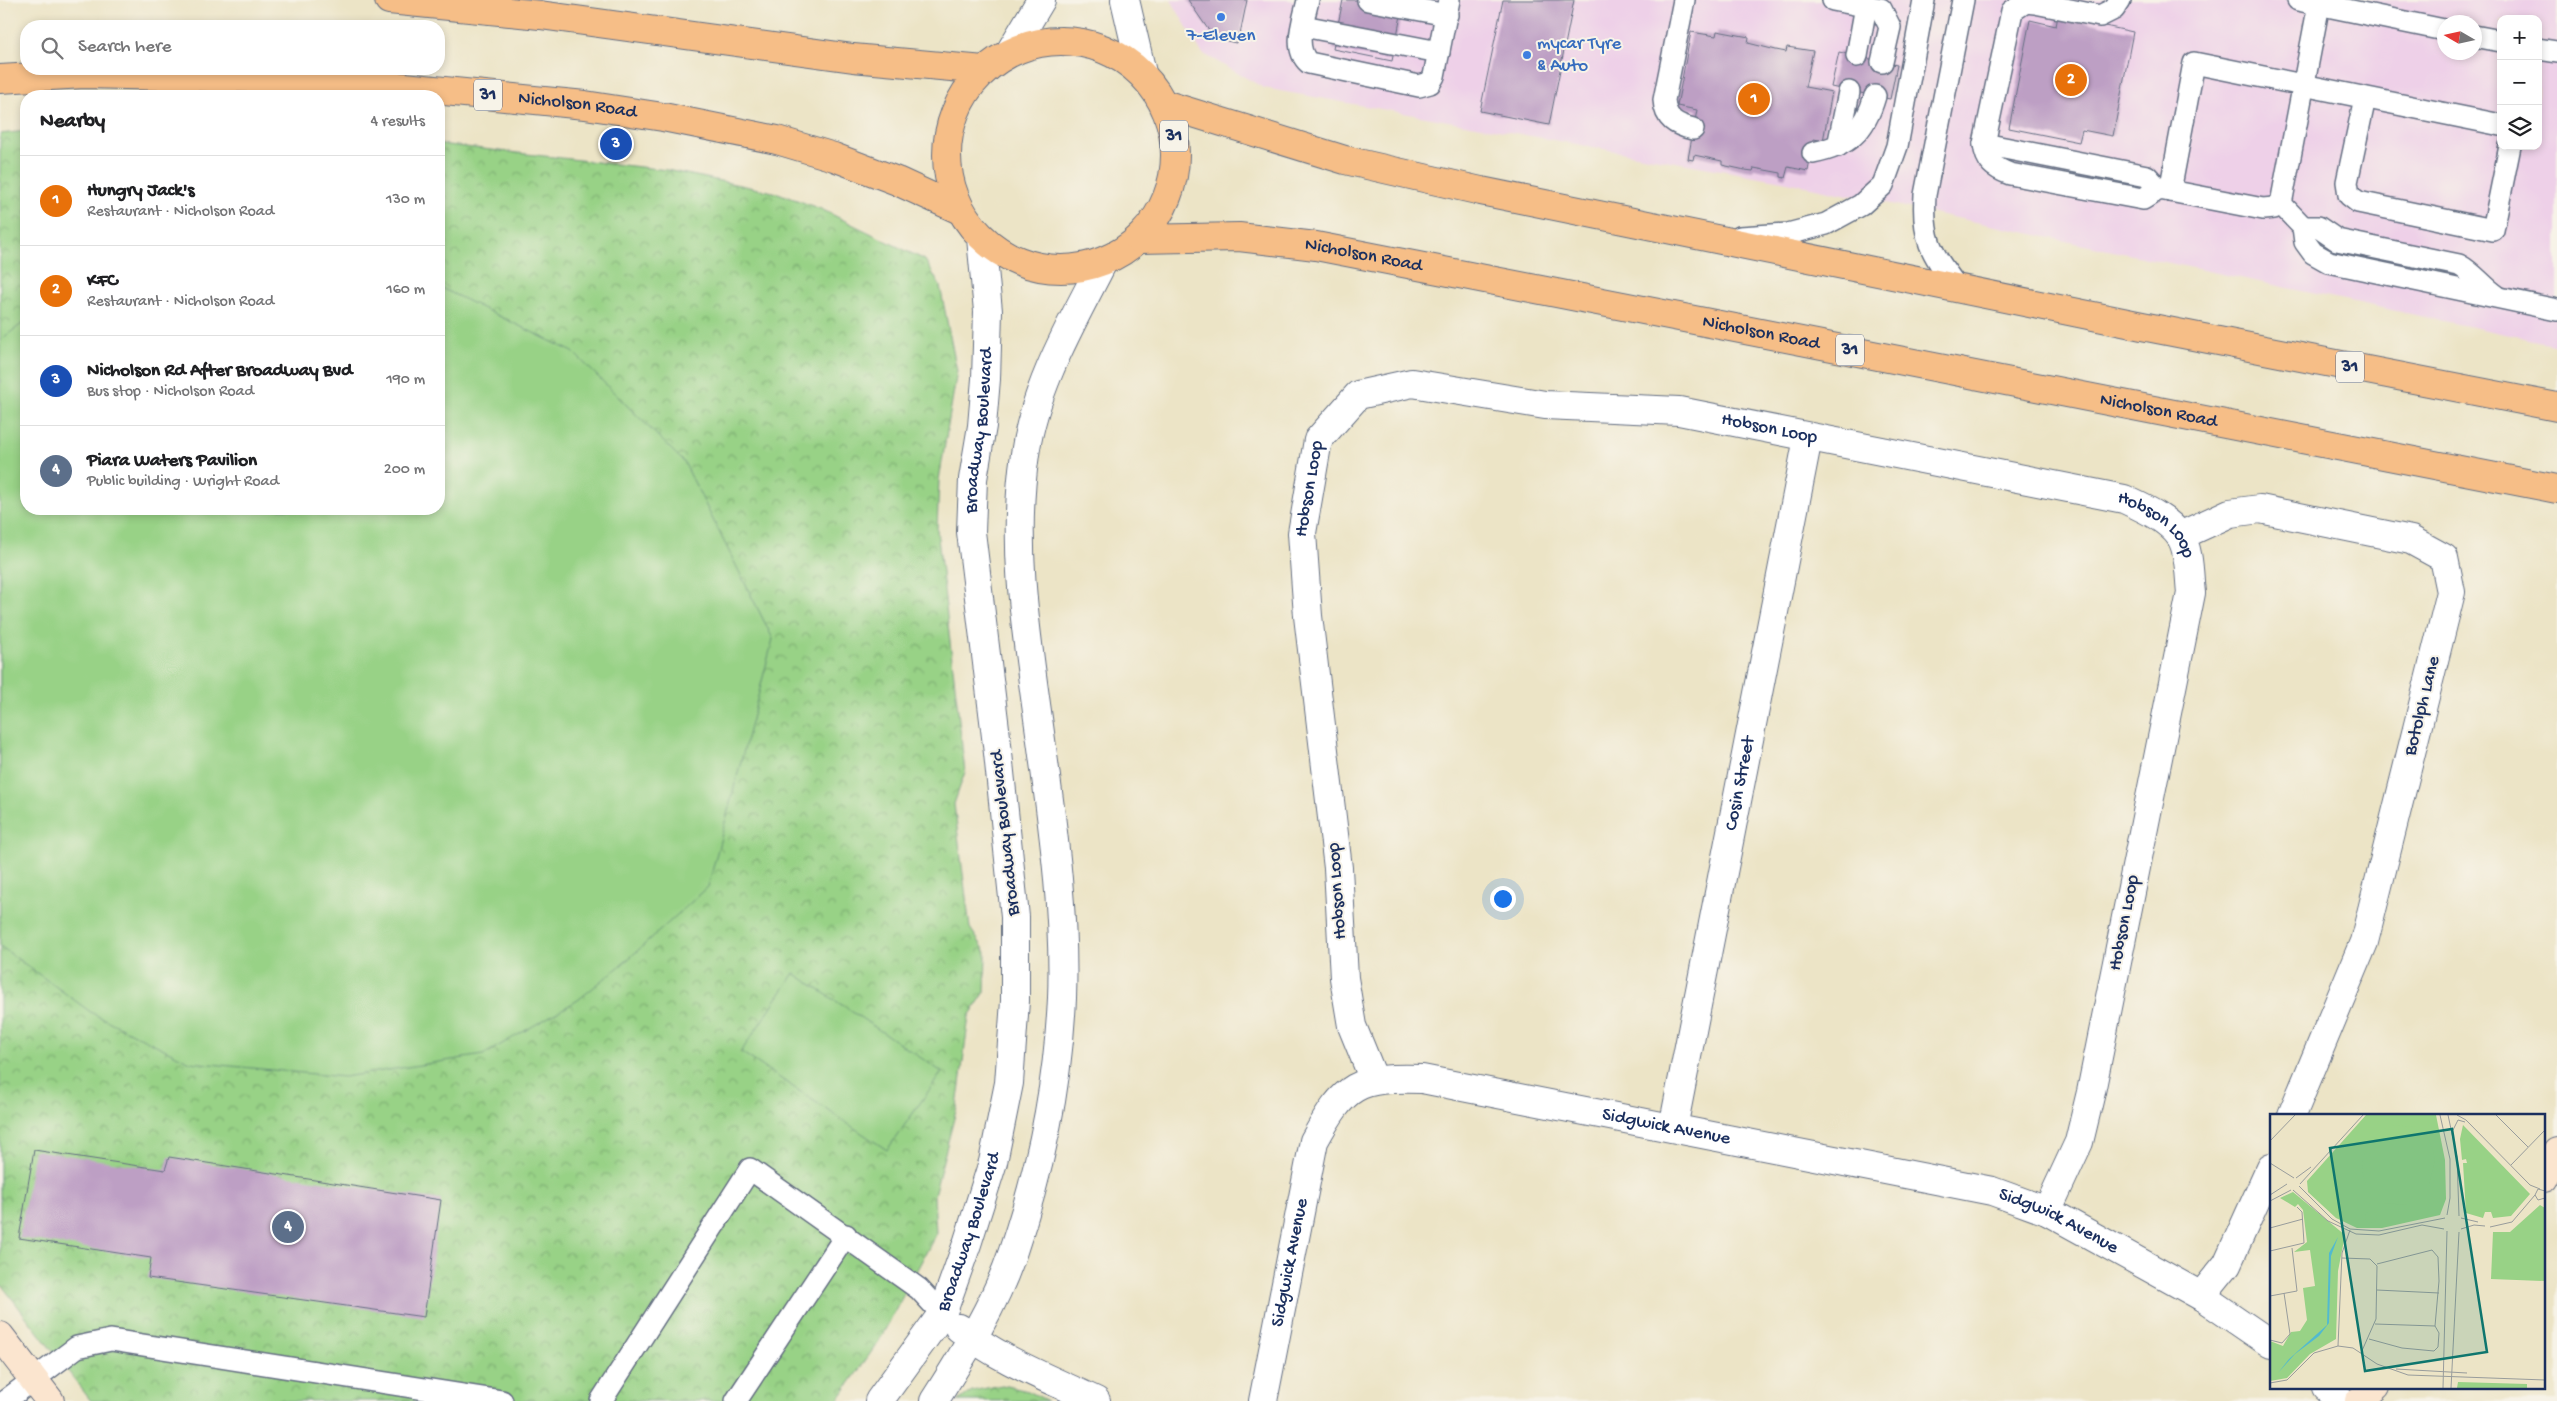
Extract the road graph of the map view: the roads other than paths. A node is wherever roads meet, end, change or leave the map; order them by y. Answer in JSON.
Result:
{"nodes":[{"id":1,"x":389,"y":0,"type":"edge"},
{"id":2,"x":1041,"y":0,"type":"edge"},
{"id":3,"x":1125,"y":0,"type":"edge"},
{"id":4,"x":1308,"y":0,"type":"edge"},
{"id":5,"x":1368,"y":0,"type":"edge"},
{"id":6,"x":1684,"y":0,"type":"edge"},
{"id":7,"x":1833,"y":0,"type":"edge"},
{"id":8,"x":1924,"y":0,"type":"edge"},
{"id":9,"x":1963,"y":0,"type":"edge"},
{"id":10,"x":2120,"y":0,"type":"edge"},
{"id":11,"x":2298,"y":0,"type":"edge"},
{"id":12,"x":2319,"y":4,"type":"junction"},
{"id":13,"x":1448,"y":8,"type":"edge"},
{"id":14,"x":1874,"y":8,"type":"junction"},
{"id":15,"x":1303,"y":26,"type":"junction"},
{"id":16,"x":2437,"y":29,"type":"edge"},
{"id":17,"x":2482,"y":37,"type":"edge"},
{"id":18,"x":2497,"y":40,"type":"edge"},
{"id":19,"x":2542,"y":50,"type":"edge"},
{"id":20,"x":1010,"y":52,"type":"junction"},
{"id":21,"x":1439,"y":52,"type":"junction"},
{"id":22,"x":2557,"y":52,"type":"edge"},
{"id":23,"x":1856,"y":56,"type":"dead end"},
{"id":24,"x":1882,"y":62,"type":"dead end"},
{"id":25,"x":984,"y":70,"type":"junction"},
{"id":26,"x":1142,"y":73,"type":"junction"},
{"id":27,"x":70,"y":75,"type":"edge"},
{"id":28,"x":126,"y":75,"type":"edge"},
{"id":29,"x":0,"y":80,"type":"edge"},
{"id":30,"x":2303,"y":86,"type":"junction"},
{"id":31,"x":434,"y":90,"type":"edge"},
{"id":32,"x":445,"y":91,"type":"edge"},
{"id":33,"x":1849,"y":92,"type":"dead end"},
{"id":34,"x":1875,"y":96,"type":"dead end"},
{"id":35,"x":2365,"y":98,"type":"junction"},
{"id":36,"x":1164,"y":104,"type":"junction"},
{"id":37,"x":2497,"y":124,"type":"edge"},
{"id":38,"x":1693,"y":129,"type":"dead end"},
{"id":39,"x":1838,"y":146,"type":"junction"},
{"id":40,"x":2509,"y":150,"type":"edge"},
{"id":41,"x":1813,"y":153,"type":"dead end"},
{"id":42,"x":2164,"y":190,"type":"junction"},
{"id":43,"x":2281,"y":204,"type":"junction"},
{"id":44,"x":960,"y":210,"type":"junction"},
{"id":45,"x":982,"y":238,"type":"junction"},
{"id":46,"x":1709,"y":239,"type":"junction"},
{"id":47,"x":1139,"y":240,"type":"junction"},
{"id":48,"x":1103,"y":262,"type":"junction"},
{"id":49,"x":1959,"y":290,"type":"junction"},
{"id":50,"x":2557,"y":310,"type":"edge"},
{"id":51,"x":2557,"y":407,"type":"edge"},
{"id":52,"x":1808,"y":438,"type":"junction"},
{"id":53,"x":2557,"y":489,"type":"edge"},
{"id":54,"x":2180,"y":536,"type":"junction"},
{"id":55,"x":1374,"y":1080,"type":"junction"},
{"id":56,"x":2292,"y":1114,"type":"edge"},
{"id":57,"x":1673,"y":1128,"type":"junction"},
{"id":58,"x":2557,"y":1151,"type":"edge"},
{"id":59,"x":2270,"y":1169,"type":"edge"},
{"id":60,"x":2544,"y":1176,"type":"edge"},
{"id":61,"x":2047,"y":1211,"type":"junction"},
{"id":62,"x":846,"y":1235,"type":"junction"},
{"id":63,"x":2201,"y":1296,"type":"junction"},
{"id":64,"x":942,"y":1314,"type":"junction"},
{"id":65,"x":0,"y":1336,"type":"edge"},
{"id":66,"x":973,"y":1339,"type":"junction"},
{"id":67,"x":2270,"y":1343,"type":"edge"},
{"id":68,"x":34,"y":1379,"type":"junction"},
{"id":69,"x":2327,"y":1388,"type":"edge"},
{"id":70,"x":2374,"y":1388,"type":"edge"},
{"id":71,"x":6,"y":1401,"type":"edge"},
{"id":72,"x":50,"y":1401,"type":"edge"},
{"id":73,"x":502,"y":1401,"type":"edge"},
{"id":74,"x":601,"y":1401,"type":"edge"},
{"id":75,"x":736,"y":1401,"type":"edge"},
{"id":76,"x":879,"y":1401,"type":"edge"},
{"id":77,"x":934,"y":1401,"type":"edge"},
{"id":78,"x":1096,"y":1401,"type":"edge"},
{"id":79,"x":1263,"y":1401,"type":"edge"},
{"id":80,"x":2342,"y":1401,"type":"edge"},
{"id":81,"x":2359,"y":1401,"type":"edge"}],
"edges":[{"from":1,"to":25,"type":"main road"},
{"from":2,"to":20,"type":"street"},
{"from":3,"to":26,"type":"street"},
{"from":4,"to":15,"type":"lane"},
{"from":5,"to":13,"type":"lane"},
{"from":6,"to":38,"type":"lane"},
{"from":7,"to":14,"type":"lane"},
{"from":8,"to":46,"type":"lane"},
{"from":9,"to":49,"type":"lane"},
{"from":10,"to":42,"type":"lane"},
{"from":11,"to":12,"type":"lane"},
{"from":12,"to":16,"type":"lane"},
{"from":12,"to":30,"type":"lane"},
{"from":13,"to":21,"type":"lane"},
{"from":14,"to":23,"type":"lane"},
{"from":14,"to":24,"type":"lane"},
{"from":15,"to":21,"type":"lane"},
{"from":15,"to":21,"type":"lane"},
{"from":17,"to":18,"type":"lane"},
{"from":19,"to":22,"type":"lane"},
{"from":20,"to":25,"type":"main road","name":"Nicholson Road","number":"31"},
{"from":20,"to":26,"type":"main road","name":"Nicholson Road","number":"31"},
{"from":25,"to":44,"type":"main road","name":"Nicholson Road","number":"31"},
{"from":26,"to":36,"type":"main road","name":"Nicholson Road","number":"31"},
{"from":27,"to":29,"type":"main road","name":"Nicholson Road","number":"31"},
{"from":28,"to":31,"type":"main road","name":"Nicholson Road","number":"31"},
{"from":30,"to":35,"type":"lane"},
{"from":30,"to":42,"type":"lane"},
{"from":30,"to":43,"type":"lane"},
{"from":32,"to":44,"type":"main road","name":"Nicholson Road","number":"31"},
{"from":33,"to":39,"type":"lane"},
{"from":34,"to":39,"type":"lane"},
{"from":35,"to":37,"type":"lane"},
{"from":35,"to":40,"type":"lane"},
{"from":36,"to":46,"type":"main road","number":"31"},
{"from":36,"to":47,"type":"main road","name":"Nicholson Road","number":"31"},
{"from":39,"to":41,"type":"lane"},
{"from":42,"to":43,"type":"lane"},
{"from":43,"to":50,"type":"lane"},
{"from":44,"to":45,"type":"main road","name":"Nicholson Road","number":"31"},
{"from":45,"to":48,"type":"main road","name":"Nicholson Road","number":"31"},
{"from":45,"to":64,"type":"street","name":"Broadway Boulevard"},
{"from":46,"to":49,"type":"main road","number":"31"},
{"from":47,"to":48,"type":"main road","name":"Nicholson Road","number":"31"},
{"from":47,"to":53,"type":"main road","name":"Nicholson Road","number":"31"},
{"from":48,"to":66,"type":"street"},
{"from":49,"to":51,"type":"main road","number":"31"},
{"from":52,"to":54,"type":"street","name":"Hobson Loop"},
{"from":52,"to":55,"type":"street","name":"Hobson Loop"},
{"from":52,"to":57,"type":"street","name":"Cosin Street"},
{"from":54,"to":56,"type":"street","name":"Botolph Lane"},
{"from":54,"to":61,"type":"street","name":"Hobson Loop"},
{"from":55,"to":57,"type":"street","name":"Sidgwick Avenue"},
{"from":55,"to":79,"type":"street","name":"Sidgwick Avenue"},
{"from":57,"to":61,"type":"street","name":"Sidgwick Avenue"},
{"from":58,"to":60,"type":"main road"},
{"from":59,"to":63,"type":"street"},
{"from":61,"to":63,"type":"street","name":"Sidgwick Avenue"},
{"from":62,"to":64,"type":"lane"},
{"from":62,"to":74,"type":"lane"},
{"from":62,"to":75,"type":"lane"},
{"from":63,"to":67,"type":"street","name":"Sidgwick Avenue"},
{"from":64,"to":66,"type":"street"},
{"from":64,"to":76,"type":"street","name":"Broadway Boulevard"},
{"from":65,"to":68,"type":"main road"},
{"from":66,"to":77,"type":"street"},
{"from":66,"to":78,"type":"street"},
{"from":68,"to":71,"type":"lane"},
{"from":68,"to":72,"type":"main road"},
{"from":68,"to":73,"type":"lane"},
{"from":69,"to":80,"type":"street"},
{"from":70,"to":81,"type":"main road"}]}
